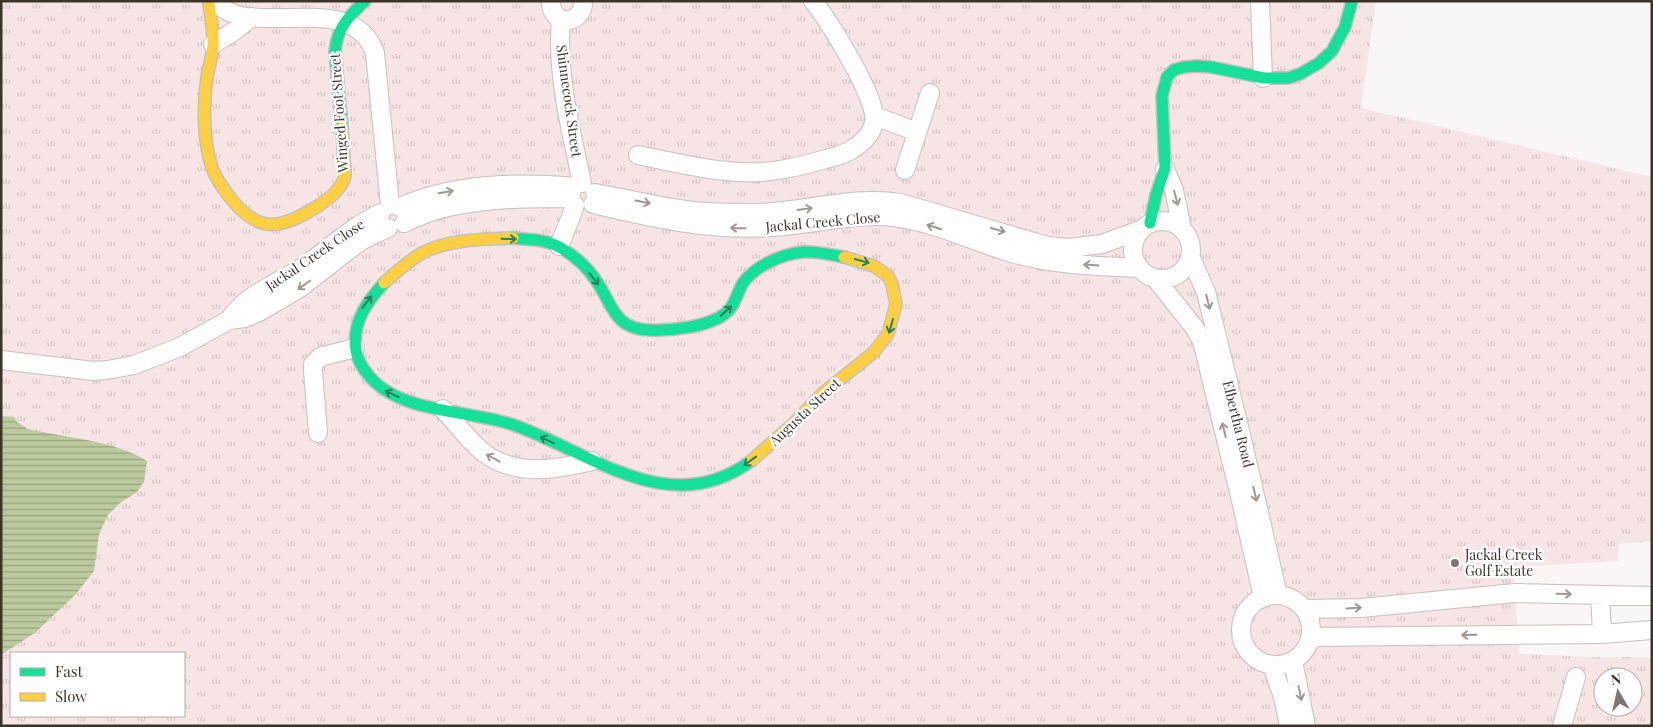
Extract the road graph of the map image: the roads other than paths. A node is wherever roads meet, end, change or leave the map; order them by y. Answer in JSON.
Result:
{"nodes":[{"id":1,"x":209,"y":1,"type":"edge"},
{"id":2,"x":214,"y":1,"type":"edge"},
{"id":3,"x":365,"y":1,"type":"edge"},
{"id":4,"x":551,"y":1,"type":"edge"},
{"id":5,"x":583,"y":1,"type":"edge"},
{"id":6,"x":813,"y":1,"type":"edge"},
{"id":7,"x":1260,"y":1,"type":"edge"},
{"id":8,"x":1352,"y":1,"type":"edge"},
{"id":9,"x":252,"y":17,"type":"junction"},
{"id":10,"x":347,"y":18,"type":"junction"},
{"id":11,"x":561,"y":19,"type":"junction"},
{"id":12,"x":213,"y":44,"type":"junction"},
{"id":13,"x":1263,"y":78,"type":"junction"},
{"id":14,"x":930,"y":93,"type":"dead end"},
{"id":15,"x":875,"y":116,"type":"junction"},
{"id":16,"x":917,"y":132,"type":"junction"},
{"id":17,"x":638,"y":155,"type":"dead end"},
{"id":18,"x":1165,"y":169,"type":"junction"},
{"id":19,"x":905,"y":170,"type":"dead end"},
{"id":20,"x":582,"y":195,"type":"junction"},
{"id":21,"x":392,"y":215,"type":"junction"},
{"id":22,"x":1145,"y":227,"type":"junction"},
{"id":23,"x":1182,"y":229,"type":"junction"},
{"id":24,"x":559,"y":246,"type":"junction"},
{"id":25,"x":1190,"y":256,"type":"junction"},
{"id":26,"x":1140,"y":268,"type":"junction"},
{"id":27,"x":1155,"y":278,"type":"junction"},
{"id":28,"x":355,"y":348,"type":"junction"},
{"id":29,"x":1,"y":360,"type":"edge"},
{"id":30,"x":443,"y":409,"type":"junction"},
{"id":31,"x":318,"y":433,"type":"dead end"},
{"id":32,"x":592,"y":461,"type":"junction"},
{"id":33,"x":1600,"y":595,"type":"junction"},
{"id":34,"x":1270,"y":596,"type":"junction"},
{"id":35,"x":1652,"y":596,"type":"edge"},
{"id":36,"x":1305,"y":609,"type":"junction"},
{"id":37,"x":1652,"y":630,"type":"edge"},
{"id":38,"x":1602,"y":634,"type":"junction"},
{"id":39,"x":1311,"y":637,"type":"junction"},
{"id":40,"x":1293,"y":661,"type":"junction"},
{"id":41,"x":1272,"y":665,"type":"junction"},
{"id":42,"x":1576,"y":677,"type":"dead end"},
{"id":43,"x":1289,"y":726,"type":"edge"},
{"id":44,"x":1306,"y":726,"type":"edge"},
{"id":45,"x":1562,"y":726,"type":"edge"}],
"edges":[{"from":1,"to":12,"type":"street","name":"Winged Foot Street"},
{"from":2,"to":9,"type":"street"},
{"from":3,"to":10,"type":"street","name":"Winged Foot Street"},
{"from":4,"to":11,"type":"street"},
{"from":5,"to":11,"type":"street"},
{"from":6,"to":15,"type":"street"},
{"from":7,"to":13,"type":"street"},
{"from":8,"to":13,"type":"street"},
{"from":9,"to":10,"type":"street"},
{"from":9,"to":12,"type":"street"},
{"from":10,"to":12,"type":"street","name":"Winged Foot Street"},
{"from":10,"to":21,"type":"street"},
{"from":11,"to":20,"type":"street","name":"Shinnecock Street"},
{"from":13,"to":18,"type":"street"},
{"from":14,"to":16,"type":"street"},
{"from":15,"to":16,"type":"street"},
{"from":15,"to":17,"type":"street"},
{"from":16,"to":19,"type":"street"},
{"from":18,"to":22,"type":"street"},
{"from":18,"to":23,"type":"street","one_way":true},
{"from":20,"to":21,"type":"street","name":"Jackal Creek Close"},
{"from":20,"to":22,"type":"street","name":"Jackal Creek Close","one_way":true},
{"from":20,"to":24,"type":"street"},
{"from":26,"to":20,"type":"street","name":"Jackal Creek Close","one_way":true},
{"from":21,"to":29,"type":"street","name":"Jackal Creek Close"},
{"from":22,"to":23,"type":"street"},
{"from":22,"to":26,"type":"street"},
{"from":23,"to":25,"type":"street"},
{"from":28,"to":24,"type":"street","name":"Augusta Street","one_way":true},
{"from":24,"to":32,"type":"street","name":"Augusta Street","one_way":true},
{"from":25,"to":27,"type":"street"},
{"from":25,"to":34,"type":"street","name":"Elbertha Road","one_way":true},
{"from":26,"to":27,"type":"street"},
{"from":34,"to":27,"type":"street","name":"Elbertha Road","one_way":true},
{"from":30,"to":28,"type":"street","name":"Augusta Street","one_way":true},
{"from":28,"to":31,"type":"street"},
{"from":32,"to":30,"type":"street","name":"Augusta Street","one_way":true},
{"from":32,"to":30,"type":"street","name":"Augusta Street","one_way":true},
{"from":33,"to":35,"type":"street"},
{"from":36,"to":33,"type":"street","one_way":true},
{"from":33,"to":38,"type":"street"},
{"from":34,"to":36,"type":"street"},
{"from":34,"to":41,"type":"street"},
{"from":36,"to":39,"type":"street"},
{"from":37,"to":38,"type":"street"},
{"from":38,"to":39,"type":"street","one_way":true},
{"from":39,"to":40,"type":"street"},
{"from":40,"to":41,"type":"street"},
{"from":40,"to":44,"type":"street","one_way":true},
{"from":41,"to":43,"type":"street"},
{"from":42,"to":45,"type":"street"}]}
